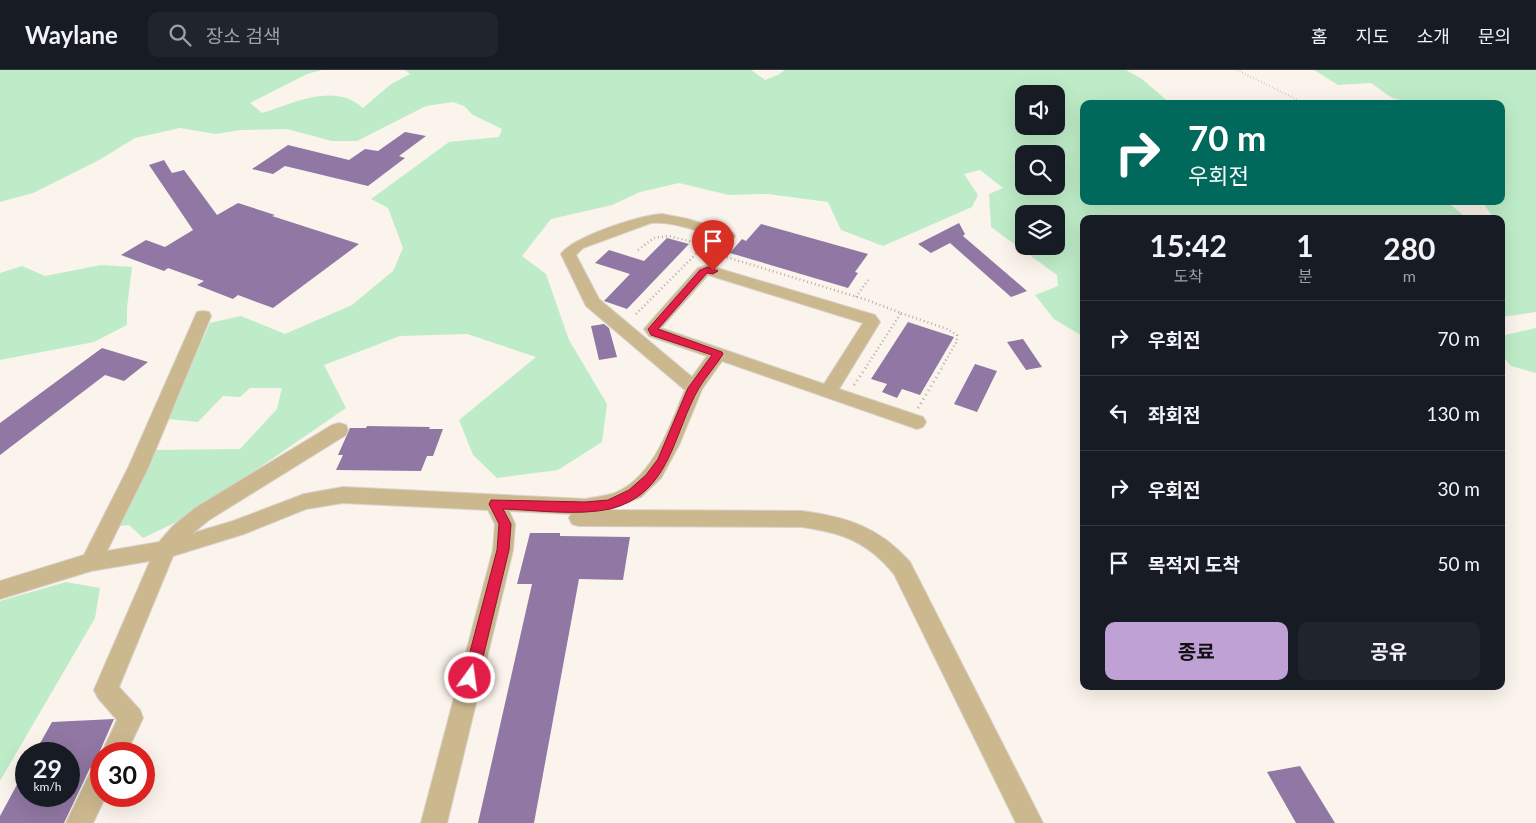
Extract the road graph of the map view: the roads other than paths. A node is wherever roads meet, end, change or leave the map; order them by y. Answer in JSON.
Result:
{"nodes":[{"id":1,"x":723,"y":234,"type":"road end"},
{"id":2,"x":203,"y":316,"type":"dead end"},
{"id":3,"x":718,"y":354,"type":"junction"},
{"id":4,"x":694,"y":388,"type":"junction"},
{"id":5,"x":829,"y":391,"type":"junction"},
{"id":6,"x":914,"y":414,"type":"road end"},
{"id":7,"x":339,"y":430,"type":"dead end"},
{"id":8,"x":498,"y":510,"type":"junction"},
{"id":9,"x":165,"y":550,"type":"junction"},
{"id":10,"x":91,"y":562,"type":"junction"},
{"id":11,"x":0,"y":590,"type":"edge"},
{"id":12,"x":119,"y":742,"type":"edge"},
{"id":13,"x":90,"y":800,"type":"edge"},
{"id":14,"x":79,"y":823,"type":"edge"},
{"id":15,"x":434,"y":823,"type":"edge"},
{"id":16,"x":1030,"y":823,"type":"edge"}],
"edges":[{"from":1,"to":4,"type":"street"},
{"from":2,"to":10,"type":"street"},
{"from":3,"to":4,"type":"street"},
{"from":3,"to":5,"type":"street"},
{"from":3,"to":5,"type":"street"},
{"from":4,"to":8,"type":"street"},
{"from":5,"to":6,"type":"street"},
{"from":7,"to":9,"type":"street"},
{"from":8,"to":9,"type":"street"},
{"from":8,"to":15,"type":"street"},
{"from":8,"to":16,"type":"street"},
{"from":9,"to":10,"type":"street"},
{"from":9,"to":12,"type":"street"},
{"from":10,"to":11,"type":"street"},
{"from":13,"to":14,"type":"street"}]}
